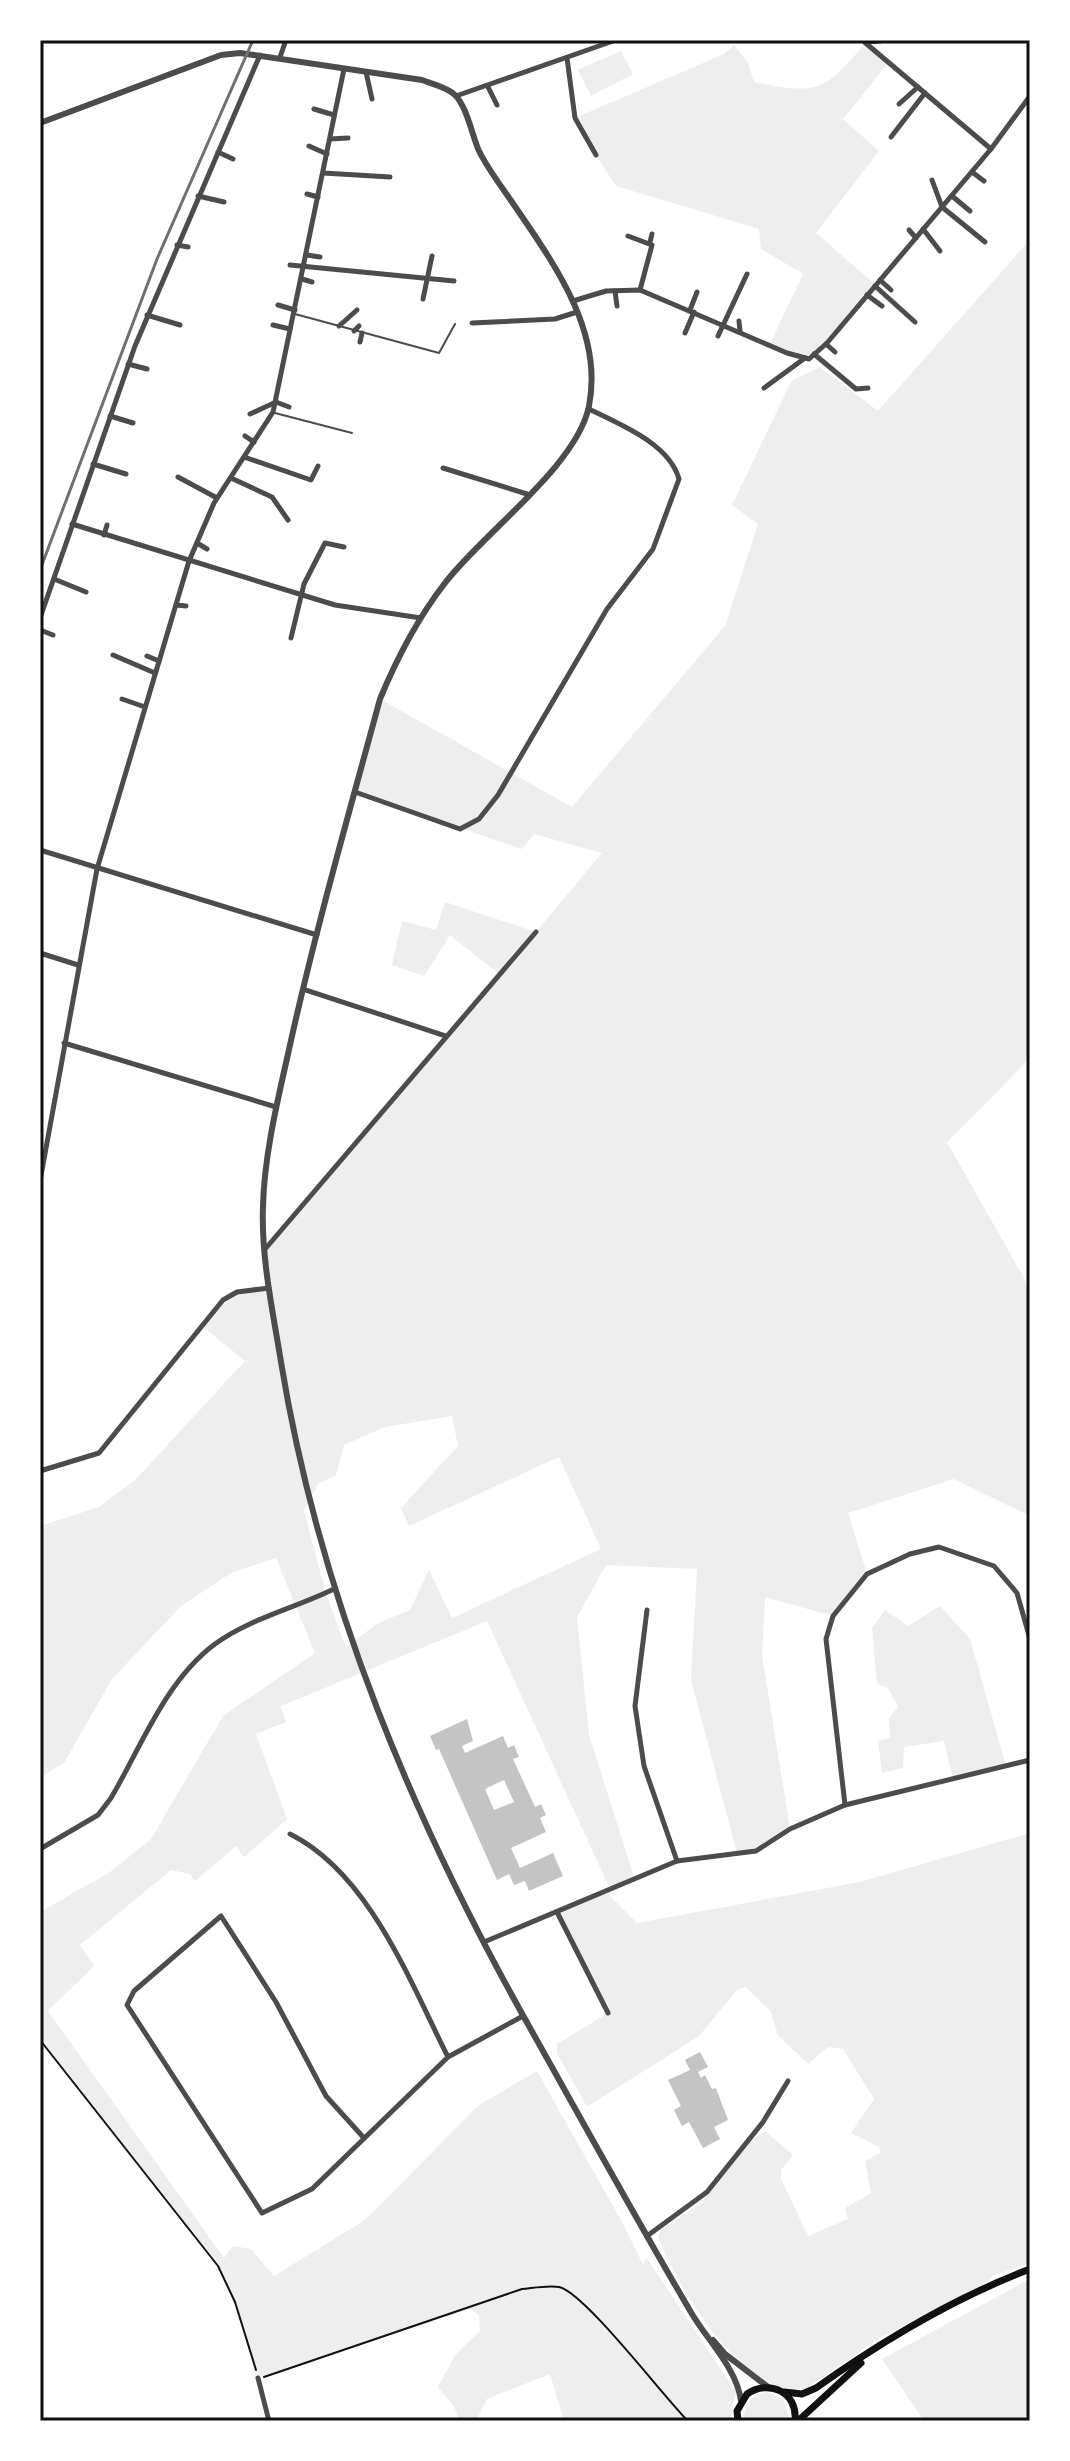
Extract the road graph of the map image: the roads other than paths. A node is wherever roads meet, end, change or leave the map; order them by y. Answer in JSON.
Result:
{"nodes":[{"id":1,"x":286,"y":40,"type":"edge"},
{"id":2,"x":616,"y":40,"type":"edge"},
{"id":3,"x":864,"y":41,"type":"edge"},
{"id":4,"x":880,"y":41,"type":"edge"},
{"id":5,"x":261,"y":54,"type":"junction"},
{"id":6,"x":280,"y":57,"type":"junction"},
{"id":7,"x":567,"y":58,"type":"junction"},
{"id":8,"x":344,"y":69,"type":"junction"},
{"id":9,"x":366,"y":72,"type":"junction"},
{"id":10,"x":488,"y":87,"type":"junction"},
{"id":11,"x":918,"y":87,"type":"junction"},
{"id":12,"x":925,"y":93,"type":"junction"},
{"id":13,"x":456,"y":96,"type":"junction"},
{"id":14,"x":1030,"y":96,"type":"edge"},
{"id":15,"x":372,"y":99,"type":"dead end"},
{"id":16,"x":899,"y":104,"type":"dead end"},
{"id":17,"x":497,"y":105,"type":"dead end"},
{"id":18,"x":314,"y":109,"type":"dead end"},
{"id":19,"x":334,"y":115,"type":"junction"},
{"id":20,"x":40,"y":123,"type":"edge"},
{"id":21,"x":891,"y":137,"type":"dead end"},
{"id":22,"x":348,"y":138,"type":"dead end"},
{"id":23,"x":330,"y":139,"type":"junction"},
{"id":24,"x":309,"y":146,"type":"dead end"},
{"id":25,"x":991,"y":149,"type":"junction"},
{"id":26,"x":218,"y":152,"type":"junction"},
{"id":27,"x":327,"y":154,"type":"junction"},
{"id":28,"x":596,"y":155,"type":"dead end"},
{"id":29,"x":233,"y":159,"type":"dead end"},
{"id":30,"x":972,"y":172,"type":"junction"},
{"id":31,"x":323,"y":173,"type":"junction"},
{"id":32,"x":390,"y":177,"type":"dead end"},
{"id":33,"x":932,"y":180,"type":"dead end"},
{"id":34,"x":984,"y":181,"type":"dead end"},
{"id":35,"x":307,"y":194,"type":"dead end"},
{"id":36,"x":198,"y":196,"type":"junction"},
{"id":37,"x":952,"y":196,"type":"junction"},
{"id":38,"x":318,"y":197,"type":"junction"},
{"id":39,"x":224,"y":202,"type":"dead end"},
{"id":40,"x":942,"y":207,"type":"junction"},
{"id":41,"x":970,"y":211,"type":"dead end"},
{"id":42,"x":923,"y":229,"type":"junction"},
{"id":43,"x":909,"y":230,"type":"dead end"},
{"id":44,"x":632,"y":232,"type":"dead end"},
{"id":45,"x":652,"y":234,"type":"dead end"},
{"id":46,"x":916,"y":238,"type":"junction"},
{"id":47,"x":650,"y":242,"type":"junction"},
{"id":48,"x":985,"y":242,"type":"dead end"},
{"id":49,"x":177,"y":245,"type":"junction"},
{"id":50,"x":188,"y":247,"type":"dead end"},
{"id":51,"x":940,"y":251,"type":"dead end"},
{"id":52,"x":307,"y":255,"type":"junction"},
{"id":53,"x":432,"y":256,"type":"dead end"},
{"id":54,"x":320,"y":257,"type":"dead end"},
{"id":55,"x":290,"y":265,"type":"dead end"},
{"id":56,"x":304,"y":269,"type":"junction"},
{"id":57,"x":747,"y":274,"type":"dead end"},
{"id":58,"x":427,"y":278,"type":"junction"},
{"id":59,"x":302,"y":279,"type":"junction"},
{"id":60,"x":880,"y":280,"type":"junction"},
{"id":61,"x":454,"y":281,"type":"dead end"},
{"id":62,"x":312,"y":282,"type":"dead end"},
{"id":63,"x":875,"y":286,"type":"junction"},
{"id":64,"x":640,"y":290,"type":"junction"},
{"id":65,"x":891,"y":290,"type":"dead end"},
{"id":66,"x":615,"y":291,"type":"junction"},
{"id":67,"x":697,"y":292,"type":"dead end"},
{"id":68,"x":867,"y":295,"type":"junction"},
{"id":69,"x":423,"y":299,"type":"dead end"},
{"id":70,"x":573,"y":301,"type":"junction"},
{"id":71,"x":278,"y":305,"type":"dead end"},
{"id":72,"x":617,"y":306,"type":"dead end"},
{"id":73,"x":882,"y":306,"type":"dead end"},
{"id":74,"x":357,"y":310,"type":"dead end"},
{"id":75,"x":692,"y":311,"type":"junction"},
{"id":76,"x":294,"y":312,"type":"junction"},
{"id":77,"x":577,"y":312,"type":"junction"},
{"id":78,"x":147,"y":315,"type":"junction"},
{"id":79,"x":739,"y":321,"type":"dead end"},
{"id":80,"x":915,"y":322,"type":"dead end"},
{"id":81,"x":472,"y":323,"type":"dead end"},
{"id":82,"x":455,"y":324,"type":"dead end"},
{"id":83,"x":723,"y":324,"type":"junction"},
{"id":84,"x":180,"y":325,"type":"dead end"},
{"id":85,"x":273,"y":325,"type":"dead end"},
{"id":86,"x":339,"y":326,"type":"junction"},
{"id":87,"x":290,"y":329,"type":"junction"},
{"id":88,"x":740,"y":331,"type":"junction"},
{"id":89,"x":362,"y":333,"type":"junction"},
{"id":90,"x":685,"y":333,"type":"dead end"},
{"id":91,"x":718,"y":336,"type":"dead end"},
{"id":92,"x":360,"y":342,"type":"dead end"},
{"id":93,"x":826,"y":344,"type":"junction"},
{"id":94,"x":835,"y":352,"type":"dead end"},
{"id":95,"x":814,"y":354,"type":"junction"},
{"id":96,"x":805,"y":357,"type":"junction"},
{"id":97,"x":128,"y":364,"type":"junction"},
{"id":98,"x":147,"y":369,"type":"dead end"},
{"id":99,"x":764,"y":388,"type":"dead end"},
{"id":100,"x":868,"y":388,"type":"dead end"},
{"id":101,"x":276,"y":402,"type":"junction"},
{"id":102,"x":289,"y":407,"type":"dead end"},
{"id":103,"x":589,"y":409,"type":"junction"},
{"id":104,"x":273,"y":412,"type":"junction"},
{"id":105,"x":250,"y":414,"type":"dead end"},
{"id":106,"x":110,"y":416,"type":"junction"},
{"id":107,"x":133,"y":423,"type":"dead end"},
{"id":108,"x":352,"y":433,"type":"dead end"},
{"id":109,"x":245,"y":436,"type":"dead end"},
{"id":110,"x":254,"y":442,"type":"junction"},
{"id":111,"x":244,"y":457,"type":"junction"},
{"id":112,"x":93,"y":464,"type":"junction"},
{"id":113,"x":318,"y":466,"type":"dead end"},
{"id":114,"x":443,"y":468,"type":"dead end"},
{"id":115,"x":126,"y":474,"type":"dead end"},
{"id":116,"x":178,"y":477,"type":"dead end"},
{"id":117,"x":231,"y":478,"type":"junction"},
{"id":118,"x":527,"y":494,"type":"junction"},
{"id":119,"x":217,"y":498,"type":"junction"},
{"id":120,"x":288,"y":520,"type":"dead end"},
{"id":121,"x":72,"y":524,"type":"junction"},
{"id":122,"x":107,"y":525,"type":"dead end"},
{"id":123,"x":104,"y":535,"type":"junction"},
{"id":124,"x":197,"y":543,"type":"junction"},
{"id":125,"x":344,"y":547,"type":"dead end"},
{"id":126,"x":207,"y":549,"type":"dead end"},
{"id":127,"x":189,"y":561,"type":"junction"},
{"id":128,"x":53,"y":579,"type":"junction"},
{"id":129,"x":86,"y":592,"type":"dead end"},
{"id":130,"x":301,"y":595,"type":"junction"},
{"id":131,"x":176,"y":605,"type":"junction"},
{"id":132,"x":186,"y":606,"type":"dead end"},
{"id":133,"x":40,"y":618,"type":"edge"},
{"id":134,"x":421,"y":618,"type":"junction"},
{"id":135,"x":40,"y":630,"type":"edge"},
{"id":136,"x":53,"y":635,"type":"dead end"},
{"id":137,"x":291,"y":638,"type":"dead end"},
{"id":138,"x":113,"y":655,"type":"dead end"},
{"id":139,"x":147,"y":656,"type":"dead end"},
{"id":140,"x":159,"y":661,"type":"junction"},
{"id":141,"x":155,"y":673,"type":"junction"},
{"id":142,"x":122,"y":699,"type":"dead end"},
{"id":143,"x":145,"y":707,"type":"junction"},
{"id":144,"x":355,"y":792,"type":"junction"},
{"id":145,"x":40,"y":850,"type":"edge"},
{"id":146,"x":97,"y":869,"type":"junction"},
{"id":147,"x":536,"y":932,"type":"dead end"},
{"id":148,"x":317,"y":935,"type":"junction"},
{"id":149,"x":40,"y":953,"type":"edge"},
{"id":150,"x":78,"y":965,"type":"junction"},
{"id":151,"x":303,"y":989,"type":"junction"},
{"id":152,"x":446,"y":1036,"type":"junction"},
{"id":153,"x":64,"y":1043,"type":"junction"},
{"id":154,"x":276,"y":1107,"type":"junction"},
{"id":155,"x":40,"y":1181,"type":"edge"},
{"id":156,"x":266,"y":1248,"type":"junction"},
{"id":157,"x":269,"y":1288,"type":"junction"},
{"id":158,"x":40,"y":1471,"type":"edge"},
{"id":159,"x":334,"y":1589,"type":"junction"},
{"id":160,"x":647,"y":1610,"type":"dead end"},
{"id":161,"x":1030,"y":1639,"type":"edge"},
{"id":162,"x":1030,"y":1760,"type":"edge"},
{"id":163,"x":845,"y":1805,"type":"junction"},
{"id":164,"x":290,"y":1834,"type":"dead end"},
{"id":165,"x":40,"y":1849,"type":"edge"},
{"id":166,"x":677,"y":1861,"type":"junction"},
{"id":167,"x":557,"y":1912,"type":"junction"},
{"id":168,"x":484,"y":1942,"type":"junction"},
{"id":169,"x":608,"y":2013,"type":"dead end"},
{"id":170,"x":523,"y":2016,"type":"junction"},
{"id":171,"x":448,"y":2057,"type":"junction"},
{"id":172,"x":788,"y":2081,"type":"dead end"},
{"id":173,"x":364,"y":2138,"type":"junction"},
{"id":174,"x":647,"y":2236,"type":"junction"},
{"id":175,"x":1030,"y":2269,"type":"edge"},
{"id":176,"x":696,"y":2320,"type":"junction"},
{"id":177,"x":879,"y":2347,"type":"junction"},
{"id":178,"x":258,"y":2378,"type":"road end"},
{"id":179,"x":768,"y":2387,"type":"junction"},
{"id":180,"x":784,"y":2392,"type":"junction"},
{"id":181,"x":741,"y":2401,"type":"junction"},
{"id":182,"x":737,"y":2420,"type":"edge"},
{"id":183,"x":269,"y":2421,"type":"edge"},
{"id":184,"x":797,"y":2421,"type":"edge"}],
"edges":[{"from":1,"to":6,"type":"street"},
{"from":2,"to":7,"type":"street"},
{"from":3,"to":4,"type":"street"},
{"from":3,"to":11,"type":"street"},
{"from":5,"to":6,"type":"street"},
{"from":5,"to":20,"type":"street"},
{"from":5,"to":26,"type":"street"},
{"from":6,"to":8,"type":"street"},
{"from":7,"to":10,"type":"street"},
{"from":7,"to":28,"type":"street"},
{"from":8,"to":9,"type":"street"},
{"from":8,"to":19,"type":"street"},
{"from":9,"to":13,"type":"street"},
{"from":9,"to":15,"type":"street"},
{"from":10,"to":13,"type":"street"},
{"from":10,"to":17,"type":"street"},
{"from":11,"to":12,"type":"street"},
{"from":11,"to":16,"type":"street"},
{"from":12,"to":21,"type":"street"},
{"from":12,"to":25,"type":"street"},
{"from":13,"to":70,"type":"street"},
{"from":14,"to":25,"type":"street"},
{"from":18,"to":19,"type":"street"},
{"from":19,"to":23,"type":"street"},
{"from":22,"to":23,"type":"street"},
{"from":23,"to":27,"type":"street"},
{"from":24,"to":27,"type":"street"},
{"from":25,"to":30,"type":"street"},
{"from":26,"to":29,"type":"street"},
{"from":26,"to":36,"type":"street"},
{"from":27,"to":31,"type":"street"},
{"from":30,"to":34,"type":"street"},
{"from":30,"to":37,"type":"street"},
{"from":31,"to":32,"type":"street"},
{"from":31,"to":38,"type":"street"},
{"from":33,"to":40,"type":"street"},
{"from":35,"to":38,"type":"street"},
{"from":36,"to":39,"type":"street"},
{"from":36,"to":49,"type":"street"},
{"from":37,"to":40,"type":"street"},
{"from":37,"to":41,"type":"street"},
{"from":38,"to":52,"type":"street"},
{"from":40,"to":42,"type":"street"},
{"from":40,"to":48,"type":"street"},
{"from":42,"to":46,"type":"street"},
{"from":42,"to":51,"type":"street"},
{"from":43,"to":46,"type":"street"},
{"from":44,"to":47,"type":"street"},
{"from":45,"to":47,"type":"street"},
{"from":46,"to":60,"type":"street"},
{"from":47,"to":64,"type":"street"},
{"from":49,"to":50,"type":"street"},
{"from":49,"to":78,"type":"street"},
{"from":52,"to":54,"type":"street"},
{"from":52,"to":56,"type":"street"},
{"from":53,"to":58,"type":"street"},
{"from":55,"to":56,"type":"street"},
{"from":56,"to":58,"type":"street"},
{"from":56,"to":59,"type":"street"},
{"from":57,"to":83,"type":"street"},
{"from":58,"to":61,"type":"street"},
{"from":58,"to":69,"type":"street"},
{"from":59,"to":62,"type":"street"},
{"from":59,"to":76,"type":"street"},
{"from":60,"to":63,"type":"street"},
{"from":60,"to":65,"type":"street"},
{"from":63,"to":68,"type":"street"},
{"from":63,"to":80,"type":"street"},
{"from":64,"to":66,"type":"street"},
{"from":64,"to":75,"type":"street"},
{"from":66,"to":70,"type":"street"},
{"from":66,"to":72,"type":"street"},
{"from":67,"to":75,"type":"street"},
{"from":68,"to":73,"type":"street"},
{"from":68,"to":93,"type":"street"},
{"from":70,"to":77,"type":"street"},
{"from":71,"to":76,"type":"street"},
{"from":74,"to":86,"type":"street"},
{"from":75,"to":83,"type":"street"},
{"from":75,"to":90,"type":"street"},
{"from":76,"to":86,"type":"lane"},
{"from":76,"to":87,"type":"street"},
{"from":77,"to":81,"type":"street"},
{"from":77,"to":103,"type":"street"},
{"from":78,"to":84,"type":"street"},
{"from":78,"to":97,"type":"street"},
{"from":79,"to":88,"type":"street"},
{"from":82,"to":89,"type":"lane"},
{"from":83,"to":88,"type":"street"},
{"from":83,"to":91,"type":"street"},
{"from":85,"to":87,"type":"street"},
{"from":86,"to":89,"type":"lane"},
{"from":87,"to":101,"type":"street"},
{"from":88,"to":96,"type":"street"},
{"from":89,"to":92,"type":"street"},
{"from":93,"to":94,"type":"street"},
{"from":93,"to":95,"type":"street"},
{"from":95,"to":96,"type":"street"},
{"from":95,"to":100,"type":"street"},
{"from":96,"to":99,"type":"street"},
{"from":97,"to":98,"type":"street"},
{"from":97,"to":106,"type":"street"},
{"from":101,"to":102,"type":"street"},
{"from":101,"to":104,"type":"street"},
{"from":101,"to":105,"type":"street"},
{"from":103,"to":118,"type":"street"},
{"from":103,"to":144,"type":"street"},
{"from":104,"to":108,"type":"lane"},
{"from":104,"to":110,"type":"street"},
{"from":106,"to":107,"type":"street"},
{"from":106,"to":112,"type":"street"},
{"from":109,"to":110,"type":"street"},
{"from":110,"to":111,"type":"street"},
{"from":111,"to":113,"type":"street"},
{"from":111,"to":117,"type":"street"},
{"from":112,"to":115,"type":"street"},
{"from":112,"to":121,"type":"street"},
{"from":114,"to":118,"type":"street"},
{"from":116,"to":119,"type":"street"},
{"from":117,"to":119,"type":"street"},
{"from":117,"to":120,"type":"street"},
{"from":118,"to":134,"type":"street"},
{"from":119,"to":124,"type":"street"},
{"from":121,"to":123,"type":"street"},
{"from":121,"to":128,"type":"street"},
{"from":122,"to":123,"type":"street"},
{"from":123,"to":127,"type":"street"},
{"from":124,"to":126,"type":"street"},
{"from":124,"to":127,"type":"street"},
{"from":125,"to":130,"type":"street"},
{"from":127,"to":130,"type":"street"},
{"from":127,"to":131,"type":"street"},
{"from":128,"to":129,"type":"street"},
{"from":128,"to":133,"type":"street"},
{"from":130,"to":134,"type":"street"},
{"from":130,"to":137,"type":"street"},
{"from":131,"to":132,"type":"street"},
{"from":131,"to":140,"type":"street"},
{"from":134,"to":144,"type":"street"},
{"from":135,"to":136,"type":"street"},
{"from":138,"to":141,"type":"street"},
{"from":139,"to":140,"type":"street"},
{"from":140,"to":141,"type":"street"},
{"from":141,"to":143,"type":"street"},
{"from":142,"to":143,"type":"street"},
{"from":143,"to":146,"type":"street"},
{"from":144,"to":148,"type":"street"},
{"from":145,"to":146,"type":"street"},
{"from":146,"to":148,"type":"street"},
{"from":146,"to":150,"type":"street"},
{"from":147,"to":152,"type":"street"},
{"from":148,"to":151,"type":"street"},
{"from":149,"to":150,"type":"street"},
{"from":150,"to":153,"type":"street"},
{"from":151,"to":152,"type":"street"},
{"from":151,"to":154,"type":"street"},
{"from":152,"to":156,"type":"street"},
{"from":153,"to":154,"type":"street"},
{"from":153,"to":155,"type":"street"},
{"from":154,"to":156,"type":"street"},
{"from":156,"to":157,"type":"street"},
{"from":157,"to":158,"type":"street"},
{"from":157,"to":159,"type":"street"},
{"from":159,"to":165,"type":"street"},
{"from":159,"to":168,"type":"street"},
{"from":160,"to":166,"type":"street"},
{"from":161,"to":163,"type":"street"},
{"from":162,"to":163,"type":"street"},
{"from":163,"to":166,"type":"street"},
{"from":164,"to":171,"type":"street"},
{"from":166,"to":167,"type":"street"},
{"from":167,"to":168,"type":"street"},
{"from":167,"to":169,"type":"street"},
{"from":168,"to":170,"type":"street"},
{"from":170,"to":171,"type":"street"},
{"from":170,"to":174,"type":"street"},
{"from":171,"to":173,"type":"street"},
{"from":172,"to":174,"type":"street"},
{"from":173,"to":173,"type":"street"},
{"from":174,"to":176,"type":"street"},
{"from":175,"to":177,"type":"main road"},
{"from":176,"to":179,"type":"street"},
{"from":176,"to":181,"type":"street"},
{"from":177,"to":180,"type":"main road"},
{"from":177,"to":184,"type":"main road"},
{"from":178,"to":183,"type":"street"},
{"from":179,"to":180,"type":"main road"},
{"from":179,"to":181,"type":"main road"},
{"from":180,"to":184,"type":"main road"},
{"from":181,"to":182,"type":"main road"}]}
